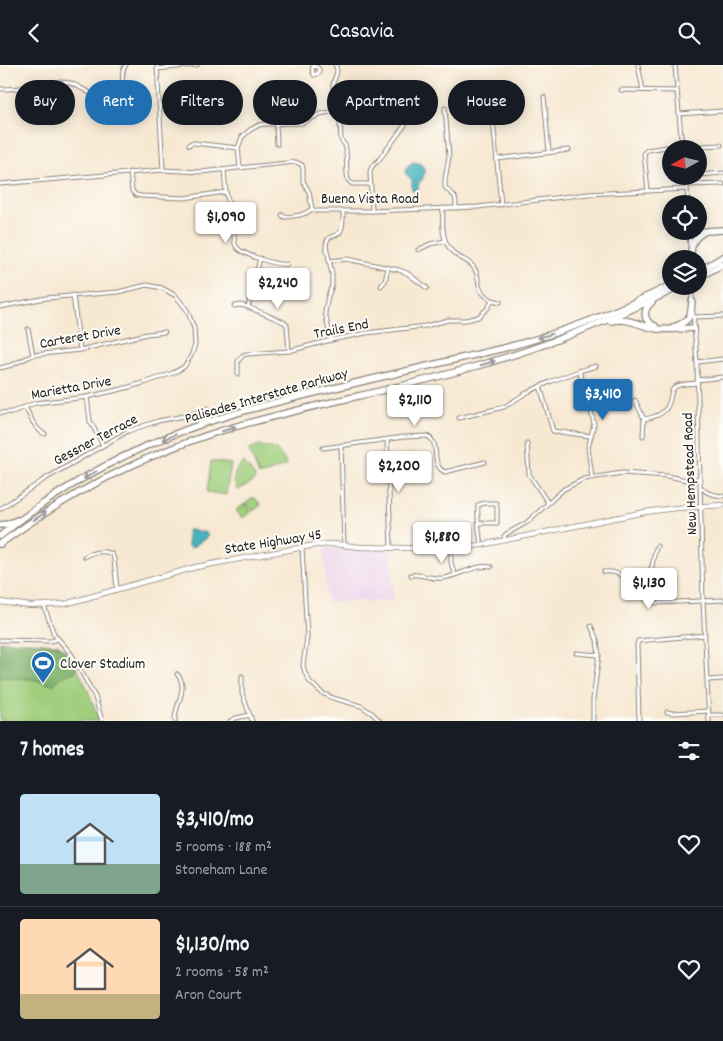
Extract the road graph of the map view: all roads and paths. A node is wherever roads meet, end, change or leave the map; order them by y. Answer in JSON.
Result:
{"nodes":[{"id":1,"x":126,"y":65,"type":"edge"},
{"id":2,"x":197,"y":65,"type":"edge"},
{"id":3,"x":335,"y":65,"type":"edge"},
{"id":4,"x":638,"y":65,"type":"edge"},
{"id":5,"x":675,"y":65,"type":"edge"},
{"id":6,"x":157,"y":67,"type":"edge"},
{"id":7,"x":334,"y":80,"type":"edge"},
{"id":8,"x":0,"y":89,"type":"edge"},
{"id":9,"x":621,"y":90,"type":"dead end"},
{"id":10,"x":643,"y":90,"type":"junction"},
{"id":11,"x":677,"y":91,"type":"junction"},
{"id":12,"x":544,"y":97,"type":"dead end"},
{"id":13,"x":445,"y":108,"type":"dead end"},
{"id":14,"x":723,"y":111,"type":"edge"},
{"id":15,"x":679,"y":114,"type":"junction"},
{"id":16,"x":259,"y":125,"type":"edge"},
{"id":17,"x":276,"y":125,"type":"edge"},
{"id":18,"x":340,"y":125,"type":"edge"},
{"id":19,"x":405,"y":125,"type":"edge"},
{"id":20,"x":494,"y":125,"type":"edge"},
{"id":21,"x":681,"y":140,"type":"edge"},
{"id":22,"x":277,"y":144,"type":"dead end"},
{"id":23,"x":189,"y":145,"type":"dead end"},
{"id":24,"x":721,"y":145,"type":"dead end"},
{"id":25,"x":708,"y":146,"type":"edge"},
{"id":26,"x":238,"y":148,"type":"junction"},
{"id":27,"x":662,"y":149,"type":"edge"},
{"id":28,"x":570,"y":150,"type":"dead end"},
{"id":29,"x":549,"y":152,"type":"junction"},
{"id":30,"x":498,"y":159,"type":"junction"},
{"id":31,"x":240,"y":167,"type":"junction"},
{"id":32,"x":163,"y":169,"type":"junction"},
{"id":33,"x":224,"y":170,"type":"junction"},
{"id":34,"x":130,"y":172,"type":"junction"},
{"id":35,"x":723,"y":173,"type":"edge"},
{"id":36,"x":708,"y":174,"type":"edge"},
{"id":37,"x":370,"y":184,"type":"junction"},
{"id":38,"x":723,"y":184,"type":"edge"},
{"id":39,"x":0,"y":185,"type":"edge"},
{"id":40,"x":687,"y":187,"type":"junction"},
{"id":41,"x":648,"y":191,"type":"junction"},
{"id":42,"x":226,"y":192,"type":"junction"},
{"id":43,"x":687,"y":195,"type":"edge"},
{"id":44,"x":501,"y":205,"type":"junction"},
{"id":45,"x":444,"y":208,"type":"junction"},
{"id":46,"x":456,"y":208,"type":"junction"},
{"id":47,"x":312,"y":209,"type":"junction"},
{"id":48,"x":343,"y":211,"type":"junction"},
{"id":49,"x":372,"y":211,"type":"junction"},
{"id":50,"x":282,"y":215,"type":"dead end"},
{"id":51,"x":723,"y":229,"type":"edge"},
{"id":52,"x":707,"y":230,"type":"edge"},
{"id":53,"x":707,"y":231,"type":"edge"},
{"id":54,"x":445,"y":241,"type":"junction"},
{"id":55,"x":418,"y":250,"type":"dead end"},
{"id":56,"x":723,"y":257,"type":"edge"},
{"id":57,"x":260,"y":258,"type":"junction"},
{"id":58,"x":330,"y":261,"type":"junction"},
{"id":59,"x":287,"y":264,"type":"dead end"},
{"id":60,"x":723,"y":264,"type":"edge"},
{"id":61,"x":707,"y":267,"type":"edge"},
{"id":62,"x":388,"y":268,"type":"junction"},
{"id":63,"x":707,"y":273,"type":"edge"},
{"id":64,"x":381,"y":286,"type":"dead end"},
{"id":65,"x":427,"y":288,"type":"dead end"},
{"id":66,"x":662,"y":289,"type":"edge"},
{"id":67,"x":73,"y":295,"type":"junction"},
{"id":68,"x":664,"y":295,"type":"edge"},
{"id":69,"x":666,"y":295,"type":"edge"},
{"id":70,"x":692,"y":295,"type":"edge"},
{"id":71,"x":492,"y":300,"type":"junction"},
{"id":72,"x":692,"y":301,"type":"junction"},
{"id":73,"x":500,"y":302,"type":"dead end"},
{"id":74,"x":234,"y":306,"type":"dead end"},
{"id":75,"x":0,"y":307,"type":"edge"},
{"id":76,"x":248,"y":307,"type":"junction"},
{"id":77,"x":723,"y":316,"type":"edge"},
{"id":78,"x":693,"y":317,"type":"junction"},
{"id":79,"x":674,"y":327,"type":"junction"},
{"id":80,"x":694,"y":327,"type":"junction"},
{"id":81,"x":28,"y":329,"type":"dead end"},
{"id":82,"x":583,"y":330,"type":"junction"},
{"id":83,"x":165,"y":332,"type":"dead end"},
{"id":84,"x":331,"y":340,"type":"junction"},
{"id":85,"x":80,"y":350,"type":"junction"},
{"id":86,"x":289,"y":351,"type":"junction"},
{"id":87,"x":33,"y":355,"type":"junction"},
{"id":88,"x":723,"y":359,"type":"edge"},
{"id":89,"x":696,"y":362,"type":"junction"},
{"id":90,"x":596,"y":366,"type":"dead end"},
{"id":91,"x":0,"y":368,"type":"edge"},
{"id":92,"x":579,"y":371,"type":"junction"},
{"id":93,"x":238,"y":374,"type":"dead end"},
{"id":94,"x":723,"y":377,"type":"edge"},
{"id":95,"x":697,"y":381,"type":"junction"},
{"id":96,"x":540,"y":386,"type":"junction"},
{"id":97,"x":87,"y":397,"type":"junction"},
{"id":98,"x":635,"y":400,"type":"dead end"},
{"id":99,"x":25,"y":407,"type":"junction"},
{"id":100,"x":208,"y":408,"type":"dead end"},
{"id":101,"x":0,"y":413,"type":"edge"},
{"id":102,"x":459,"y":418,"type":"dead end"},
{"id":103,"x":644,"y":419,"type":"junction"},
{"id":104,"x":45,"y":434,"type":"dead end"},
{"id":105,"x":590,"y":436,"type":"junction"},
{"id":106,"x":643,"y":436,"type":"dead end"},
{"id":107,"x":387,"y":439,"type":"junction"},
{"id":108,"x":527,"y":443,"type":"dead end"},
{"id":109,"x":103,"y":445,"type":"junction"},
{"id":110,"x":341,"y":445,"type":"junction"},
{"id":111,"x":323,"y":448,"type":"dead end"},
{"id":112,"x":485,"y":462,"type":"dead end"},
{"id":113,"x":592,"y":477,"type":"junction"},
{"id":114,"x":700,"y":477,"type":"junction"},
{"id":115,"x":689,"y":480,"type":"junction"},
{"id":116,"x":700,"y":484,"type":"junction"},
{"id":117,"x":700,"y":490,"type":"junction"},
{"id":118,"x":723,"y":496,"type":"edge"},
{"id":119,"x":46,"y":502,"type":"junction"},
{"id":120,"x":548,"y":503,"type":"junction"},
{"id":121,"x":723,"y":505,"type":"edge"},
{"id":122,"x":701,"y":506,"type":"junction"},
{"id":123,"x":0,"y":509,"type":"edge"},
{"id":124,"x":478,"y":523,"type":"junction"},
{"id":125,"x":0,"y":525,"type":"edge"},
{"id":126,"x":0,"y":536,"type":"edge"},
{"id":127,"x":505,"y":540,"type":"junction"},
{"id":128,"x":0,"y":544,"type":"edge"},
{"id":129,"x":344,"y":545,"type":"junction"},
{"id":130,"x":481,"y":545,"type":"junction"},
{"id":131,"x":657,"y":546,"type":"dead end"},
{"id":132,"x":302,"y":547,"type":"junction"},
{"id":133,"x":392,"y":547,"type":"junction"},
{"id":134,"x":451,"y":549,"type":"junction"},
{"id":135,"x":84,"y":557,"type":"dead end"},
{"id":136,"x":490,"y":567,"type":"dead end"},
{"id":137,"x":604,"y":572,"type":"dead end"},
{"id":138,"x":411,"y":575,"type":"dead end"},
{"id":139,"x":455,"y":575,"type":"junction"},
{"id":140,"x":634,"y":588,"type":"junction"},
{"id":141,"x":117,"y":590,"type":"junction"},
{"id":142,"x":723,"y":600,"type":"edge"},
{"id":143,"x":704,"y":601,"type":"junction"},
{"id":144,"x":0,"y":602,"type":"edge"},
{"id":145,"x":44,"y":606,"type":"junction"},
{"id":146,"x":591,"y":626,"type":"dead end"},
{"id":147,"x":705,"y":635,"type":"junction"},
{"id":148,"x":58,"y":639,"type":"junction"},
{"id":149,"x":0,"y":640,"type":"edge"},
{"id":150,"x":576,"y":653,"type":"dead end"},
{"id":151,"x":599,"y":655,"type":"junction"},
{"id":152,"x":177,"y":674,"type":"dead end"},
{"id":153,"x":242,"y":676,"type":"dead end"},
{"id":154,"x":723,"y":679,"type":"edge"},
{"id":155,"x":708,"y":680,"type":"junction"},
{"id":156,"x":709,"y":711,"type":"junction"},
{"id":157,"x":667,"y":712,"type":"dead end"},
{"id":158,"x":250,"y":715,"type":"junction"},
{"id":159,"x":709,"y":715,"type":"junction"},
{"id":160,"x":723,"y":715,"type":"edge"},
{"id":161,"x":102,"y":721,"type":"edge"},
{"id":162,"x":175,"y":721,"type":"edge"},
{"id":163,"x":230,"y":721,"type":"edge"},
{"id":164,"x":252,"y":721,"type":"edge"},
{"id":165,"x":380,"y":721,"type":"edge"},
{"id":166,"x":593,"y":721,"type":"edge"},
{"id":167,"x":639,"y":721,"type":"edge"},
{"id":168,"x":709,"y":721,"type":"edge"}],
"edges":[{"from":1,"to":8,"type":"street"},
{"from":2,"to":6,"type":"street"},
{"from":3,"to":7,"type":"street"},
{"from":4,"to":10,"type":"street"},
{"from":5,"to":11,"type":"street"},
{"from":6,"to":32,"type":"street"},
{"from":9,"to":10,"type":"street"},
{"from":10,"to":11,"type":"street"},
{"from":11,"to":15,"type":"street"},
{"from":12,"to":29,"type":"street"},
{"from":13,"to":46,"type":"street"},
{"from":14,"to":15,"type":"street"},
{"from":15,"to":21,"type":"street"},
{"from":16,"to":26,"type":"street"},
{"from":17,"to":22,"type":"street"},
{"from":18,"to":37,"type":"street"},
{"from":19,"to":37,"type":"street"},
{"from":20,"to":30,"type":"street"},
{"from":23,"to":26,"type":"street"},
{"from":24,"to":25,"type":"street"},
{"from":26,"to":31,"type":"street"},
{"from":27,"to":41,"type":"street"},
{"from":28,"to":29,"type":"street"},
{"from":29,"to":30,"type":"street"},
{"from":30,"to":44,"type":"street"},
{"from":31,"to":33,"type":"street","name":"Buena Vista Road"},
{"from":31,"to":47,"type":"street","name":"Buena Vista Road"},
{"from":32,"to":33,"type":"street","name":"Buena Vista Road"},
{"from":32,"to":34,"type":"street","name":"Buena Vista Road"},
{"from":33,"to":42,"type":"street"},
{"from":34,"to":39,"type":"street","name":"Buena Vista Road"},
{"from":34,"to":42,"type":"street"},
{"from":35,"to":36,"type":"street"},
{"from":37,"to":49,"type":"street"},
{"from":38,"to":40,"type":"street","name":"Buena Vista Road"},
{"from":40,"to":41,"type":"street","name":"Buena Vista Road"},
{"from":40,"to":43,"type":"street"},
{"from":41,"to":44,"type":"street","name":"Buena Vista Road"},
{"from":42,"to":57,"type":"street"},
{"from":44,"to":46,"type":"street","name":"Buena Vista Road"},
{"from":45,"to":46,"type":"street","name":"Buena Vista Road"},
{"from":45,"to":49,"type":"street","name":"Buena Vista Road"},
{"from":45,"to":54,"type":"street"},
{"from":47,"to":48,"type":"street","name":"Buena Vista Road"},
{"from":47,"to":50,"type":"street"},
{"from":48,"to":49,"type":"street","name":"Buena Vista Road"},
{"from":48,"to":58,"type":"street"},
{"from":51,"to":52,"type":"highway"},
{"from":51,"to":53,"type":"highway"},
{"from":54,"to":55,"type":"street"},
{"from":54,"to":71,"type":"street"},
{"from":56,"to":61,"type":"highway"},
{"from":57,"to":59,"type":"street"},
{"from":57,"to":76,"type":"street"},
{"from":58,"to":62,"type":"street"},
{"from":58,"to":84,"type":"street"},
{"from":60,"to":63,"type":"highway"},
{"from":62,"to":64,"type":"street"},
{"from":62,"to":65,"type":"street"},
{"from":66,"to":119,"type":"highway","name":"Palisades Interstate Parkway","one_way":true},
{"from":67,"to":75,"type":"street","name":"Marietta Drive"},
{"from":67,"to":85,"type":"street"},
{"from":67,"to":97,"type":"street","name":"Marietta Drive"},
{"from":68,"to":82,"type":"highway","name":"Palisades Interstate Parkway"},
{"from":69,"to":79,"type":"highway"},
{"from":70,"to":72,"type":"street","name":"New Hempstead Road"},
{"from":71,"to":73,"type":"street"},
{"from":71,"to":84,"type":"street","name":"Trails End"},
{"from":72,"to":78,"type":"street","name":"New Hempstead Road"},
{"from":72,"to":79,"type":"highway"},
{"from":74,"to":76,"type":"street"},
{"from":76,"to":86,"type":"street"},
{"from":77,"to":78,"type":"street"},
{"from":78,"to":80,"type":"street","name":"New Hempstead Road"},
{"from":79,"to":80,"type":"highway"},
{"from":80,"to":82,"type":"highway"},
{"from":80,"to":89,"type":"street","name":"New Hempstead Road"},
{"from":81,"to":87,"type":"street"},
{"from":128,"to":82,"type":"highway","name":"Palisades Interstate Parkway","one_way":true},
{"from":83,"to":85,"type":"street","name":"Carteret Drive"},
{"from":84,"to":86,"type":"street","name":"Trails End"},
{"from":85,"to":87,"type":"street","name":"Carteret Drive"},
{"from":86,"to":93,"type":"street","name":"Trails End"},
{"from":87,"to":91,"type":"street","name":"Carteret Drive"},
{"from":88,"to":89,"type":"street"},
{"from":89,"to":95,"type":"street","name":"New Hempstead Road"},
{"from":90,"to":92,"type":"street"},
{"from":92,"to":96,"type":"street"},
{"from":92,"to":105,"type":"street"},
{"from":94,"to":95,"type":"street"},
{"from":95,"to":103,"type":"street"},
{"from":95,"to":114,"type":"street","name":"New Hempstead Road"},
{"from":96,"to":102,"type":"street"},
{"from":96,"to":105,"type":"street"},
{"from":97,"to":99,"type":"street","name":"Marietta Drive"},
{"from":97,"to":109,"type":"street"},
{"from":98,"to":103,"type":"street"},
{"from":99,"to":101,"type":"street","name":"Marietta Drive"},
{"from":99,"to":104,"type":"street"},
{"from":100,"to":109,"type":"street","name":"Gessner Terrace"},
{"from":103,"to":106,"type":"street"},
{"from":105,"to":113,"type":"street"},
{"from":107,"to":110,"type":"street"},
{"from":107,"to":112,"type":"street"},
{"from":107,"to":133,"type":"street"},
{"from":108,"to":120,"type":"street"},
{"from":109,"to":123,"type":"street","name":"Gessner Terrace"},
{"from":110,"to":111,"type":"street"},
{"from":110,"to":129,"type":"street"},
{"from":113,"to":115,"type":"street"},
{"from":113,"to":120,"type":"street"},
{"from":114,"to":115,"type":"street"},
{"from":114,"to":116,"type":"street","name":"New Hempstead Road"},
{"from":115,"to":117,"type":"street"},
{"from":116,"to":117,"type":"street","name":"New Hempstead Road"},
{"from":116,"to":118,"type":"street"},
{"from":117,"to":122,"type":"street","name":"New Hempstead Road"},
{"from":119,"to":125,"type":"highway"},
{"from":119,"to":126,"type":"highway","name":"Palisades Interstate Parkway"},
{"from":120,"to":127,"type":"street"},
{"from":121,"to":122,"type":"main road","name":"State Highway 45"},
{"from":122,"to":127,"type":"main road","name":"State Highway 45"},
{"from":122,"to":143,"type":"street","name":"New Hempstead Road"},
{"from":124,"to":124,"type":"street"},
{"from":124,"to":130,"type":"street"},
{"from":127,"to":130,"type":"main road","name":"State Highway 45"},
{"from":129,"to":132,"type":"main road","name":"State Highway 45"},
{"from":129,"to":133,"type":"main road","name":"State Highway 45"},
{"from":130,"to":134,"type":"main road","name":"State Highway 45"},
{"from":131,"to":140,"type":"street"},
{"from":132,"to":141,"type":"main road","name":"State Highway 45"},
{"from":132,"to":165,"type":"street"},
{"from":133,"to":134,"type":"main road","name":"State Highway 45"},
{"from":134,"to":139,"type":"street"},
{"from":135,"to":141,"type":"street"},
{"from":136,"to":139,"type":"street"},
{"from":137,"to":140,"type":"street"},
{"from":138,"to":139,"type":"street"},
{"from":140,"to":143,"type":"street"},
{"from":141,"to":145,"type":"main road","name":"State Highway 45"},
{"from":142,"to":143,"type":"street"},
{"from":143,"to":147,"type":"street","name":"New Hempstead Road"},
{"from":144,"to":145,"type":"main road","name":"State Highway 45"},
{"from":145,"to":148,"type":"street"},
{"from":146,"to":151,"type":"street"},
{"from":147,"to":155,"type":"street","name":"New Hempstead Road"},
{"from":147,"to":167,"type":"street"},
{"from":148,"to":149,"type":"street"},
{"from":148,"to":161,"type":"street"},
{"from":150,"to":151,"type":"street"},
{"from":151,"to":166,"type":"street"},
{"from":152,"to":162,"type":"street"},
{"from":153,"to":158,"type":"street"},
{"from":154,"to":155,"type":"street"},
{"from":155,"to":156,"type":"street","name":"New Hempstead Road"},
{"from":156,"to":157,"type":"street"},
{"from":156,"to":159,"type":"street","name":"New Hempstead Road"},
{"from":158,"to":163,"type":"street"},
{"from":158,"to":164,"type":"street"},
{"from":159,"to":160,"type":"street"},
{"from":159,"to":168,"type":"street","name":"New Hempstead Road"}]}
